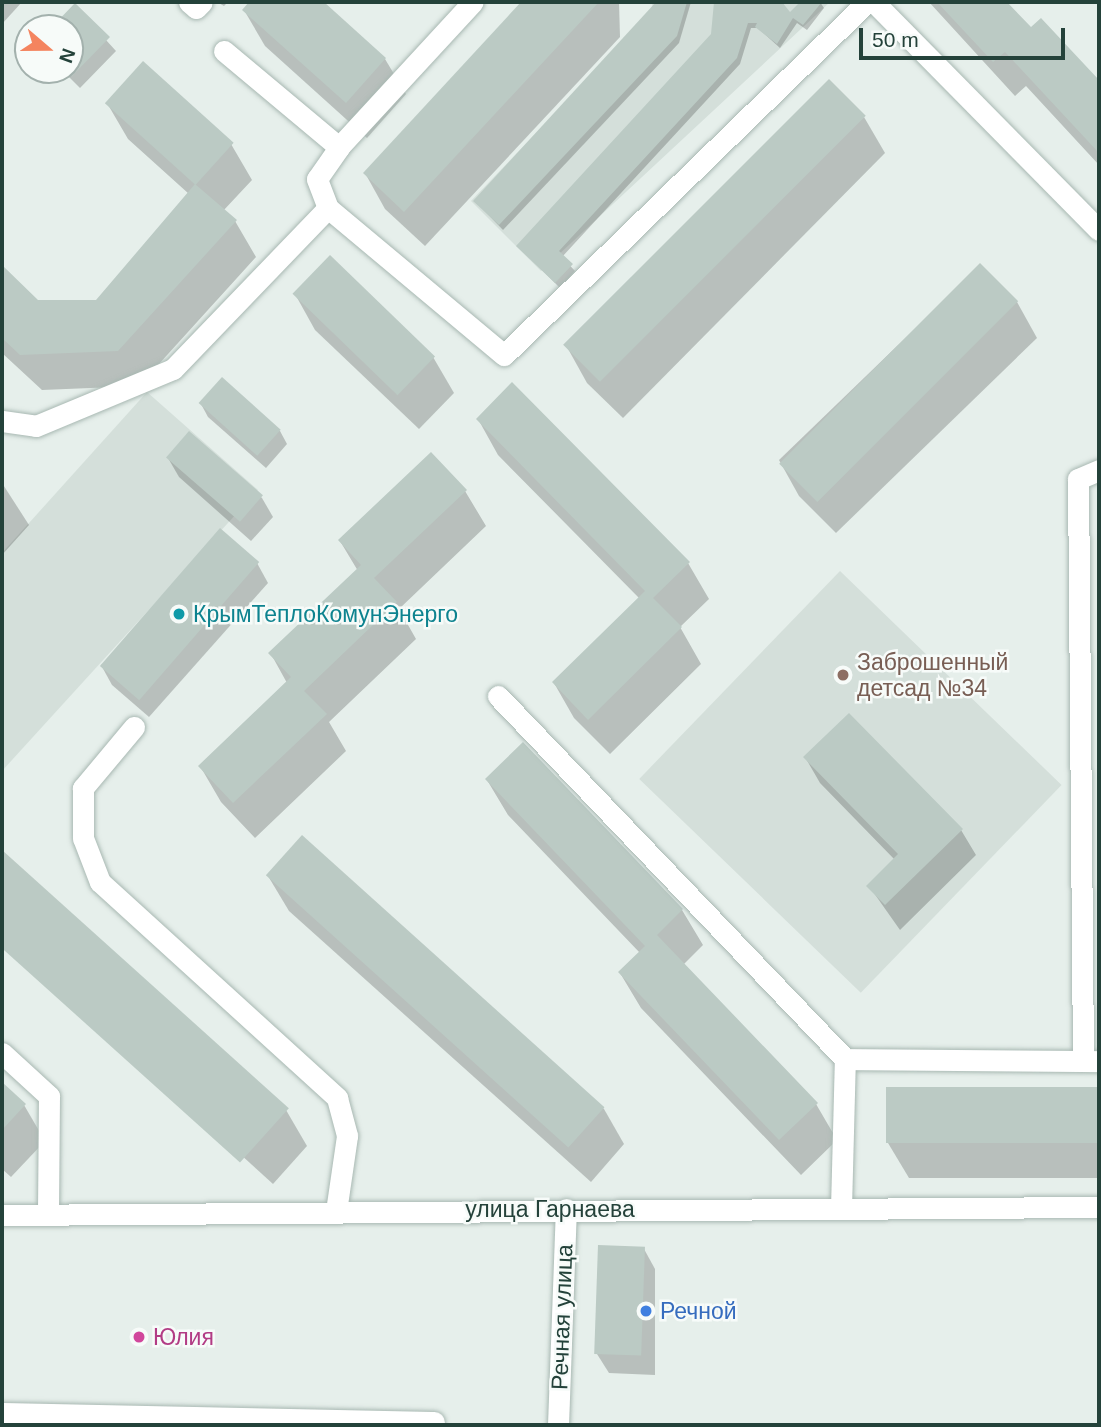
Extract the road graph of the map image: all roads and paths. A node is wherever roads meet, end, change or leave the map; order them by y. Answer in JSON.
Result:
{"nodes":[{"id":1,"x":189,"y":2,"type":"edge"},
{"id":2,"x":202,"y":2,"type":"edge"},
{"id":3,"x":473,"y":2,"type":"edge"},
{"id":4,"x":867,"y":2,"type":"edge"},
{"id":5,"x":874,"y":2,"type":"edge"},
{"id":6,"x":224,"y":51,"type":"dead end"},
{"id":7,"x":339,"y":147,"type":"junction"},
{"id":8,"x":328,"y":208,"type":"junction"},
{"id":9,"x":1099,"y":230,"type":"edge"},
{"id":10,"x":2,"y":421,"type":"edge"},
{"id":11,"x":1099,"y":470,"type":"edge"},
{"id":12,"x":498,"y":696,"type":"dead end"},
{"id":13,"x":134,"y":727,"type":"dead end"},
{"id":14,"x":2,"y":1053,"type":"edge"},
{"id":15,"x":845,"y":1059,"type":"junction"},
{"id":16,"x":1091,"y":1061,"type":"edge"},
{"id":17,"x":1099,"y":1207,"type":"edge"},
{"id":18,"x":841,"y":1208,"type":"junction"},
{"id":19,"x":566,"y":1209,"type":"junction"},
{"id":20,"x":336,"y":1211,"type":"junction"},
{"id":21,"x":48,"y":1214,"type":"junction"},
{"id":22,"x":2,"y":1215,"type":"edge"},
{"id":23,"x":2,"y":1413,"type":"edge"},
{"id":24,"x":435,"y":1422,"type":"dead end"},
{"id":25,"x":558,"y":1425,"type":"edge"}],
"edges":[{"from":1,"to":2,"type":"street"},
{"from":3,"to":7,"type":"street"},
{"from":4,"to":8,"type":"street"},
{"from":5,"to":9,"type":"street"},
{"from":6,"to":7,"type":"street"},
{"from":7,"to":8,"type":"street"},
{"from":8,"to":10,"type":"street"},
{"from":11,"to":16,"type":"street"},
{"from":12,"to":15,"type":"street"},
{"from":13,"to":20,"type":"street"},
{"from":14,"to":21,"type":"street"},
{"from":15,"to":16,"type":"street"},
{"from":15,"to":18,"type":"street"},
{"from":17,"to":18,"type":"street","name":"улица Гарнаева"},
{"from":18,"to":19,"type":"street","name":"улица Гарнаева"},
{"from":19,"to":20,"type":"street","name":"улица Гарнаева"},
{"from":19,"to":25,"type":"street","name":"Речная улица"},
{"from":20,"to":21,"type":"street","name":"улица Гарнаева"},
{"from":21,"to":22,"type":"street","name":"улица Гарнаева"},
{"from":23,"to":24,"type":"street"}]}
